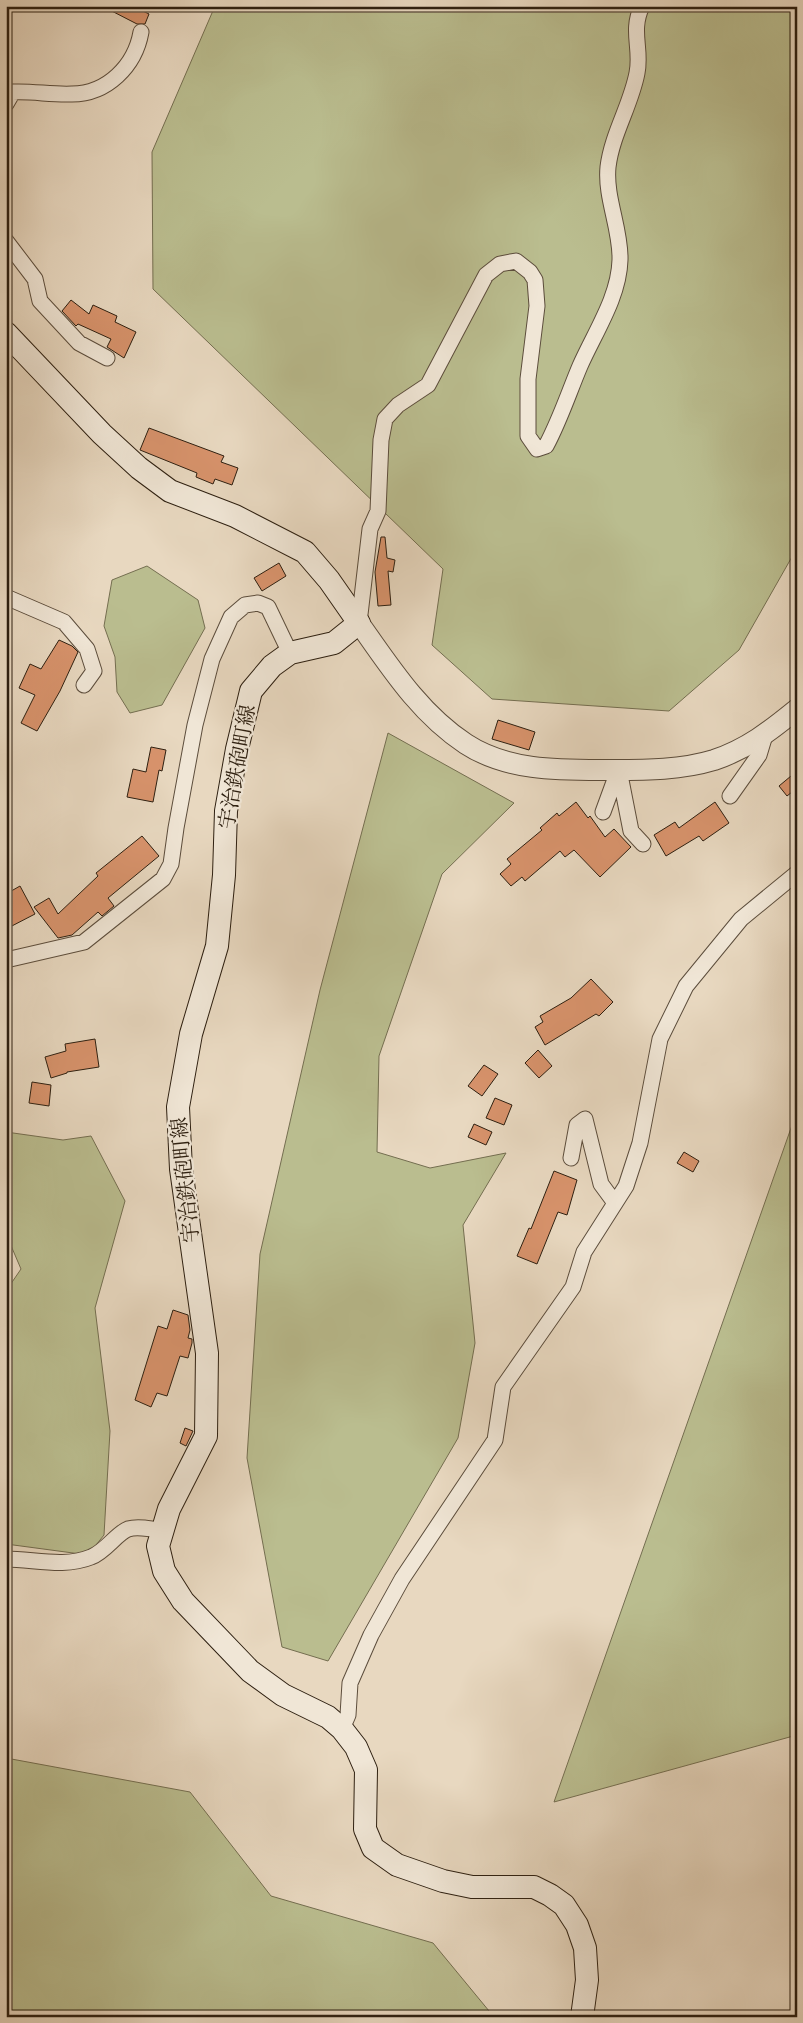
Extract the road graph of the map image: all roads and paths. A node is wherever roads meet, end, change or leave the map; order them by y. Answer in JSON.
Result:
{"nodes":[{"id":1,"x":642,"y":6,"type":"edge"},
{"id":2,"x":141,"y":32,"type":"dead end"},
{"id":3,"x":6,"y":104,"type":"edge"},
{"id":4,"x":6,"y":241,"type":"edge"},
{"id":5,"x":6,"y":333,"type":"edge"},
{"id":6,"x":107,"y":358,"type":"dead end"},
{"id":7,"x":6,"y":596,"type":"edge"},
{"id":8,"x":359,"y":623,"type":"junction"},
{"id":9,"x":290,"y":653,"type":"junction"},
{"id":10,"x":84,"y":685,"type":"dead end"},
{"id":11,"x":797,"y":709,"type":"edge"},
{"id":12,"x":764,"y":735,"type":"junction"},
{"id":13,"x":619,"y":770,"type":"junction"},
{"id":14,"x":730,"y":796,"type":"dead end"},
{"id":15,"x":603,"y":812,"type":"dead end"},
{"id":16,"x":642,"y":844,"type":"dead end"},
{"id":17,"x":797,"y":873,"type":"edge"},
{"id":18,"x":6,"y":960,"type":"edge"},
{"id":19,"x":571,"y":1158,"type":"dead end"},
{"id":20,"x":615,"y":1203,"type":"junction"},
{"id":21,"x":162,"y":1531,"type":"junction"},
{"id":22,"x":6,"y":1558,"type":"edge"},
{"id":23,"x":342,"y":1729,"type":"junction"},
{"id":24,"x":582,"y":2017,"type":"edge"}],
"edges":[{"from":1,"to":8,"type":"street"},
{"from":2,"to":3,"type":"street"},
{"from":4,"to":6,"type":"street"},
{"from":5,"to":8,"type":"main road"},
{"from":7,"to":10,"type":"street"},
{"from":8,"to":9,"type":"main road","name":"宇治鉄砲町線"},
{"from":8,"to":13,"type":"street"},
{"from":9,"to":18,"type":"street"},
{"from":9,"to":21,"type":"main road","name":"宇治鉄砲町線"},
{"from":11,"to":12,"type":"street"},
{"from":12,"to":13,"type":"street"},
{"from":12,"to":14,"type":"street"},
{"from":13,"to":15,"type":"street"},
{"from":13,"to":16,"type":"street"},
{"from":17,"to":20,"type":"street"},
{"from":19,"to":20,"type":"street"},
{"from":20,"to":23,"type":"street"},
{"from":21,"to":22,"type":"street"},
{"from":21,"to":23,"type":"main road","name":"宇治鉄砲町線"},
{"from":23,"to":24,"type":"main road","name":"宇治鉄砲町線"}]}
